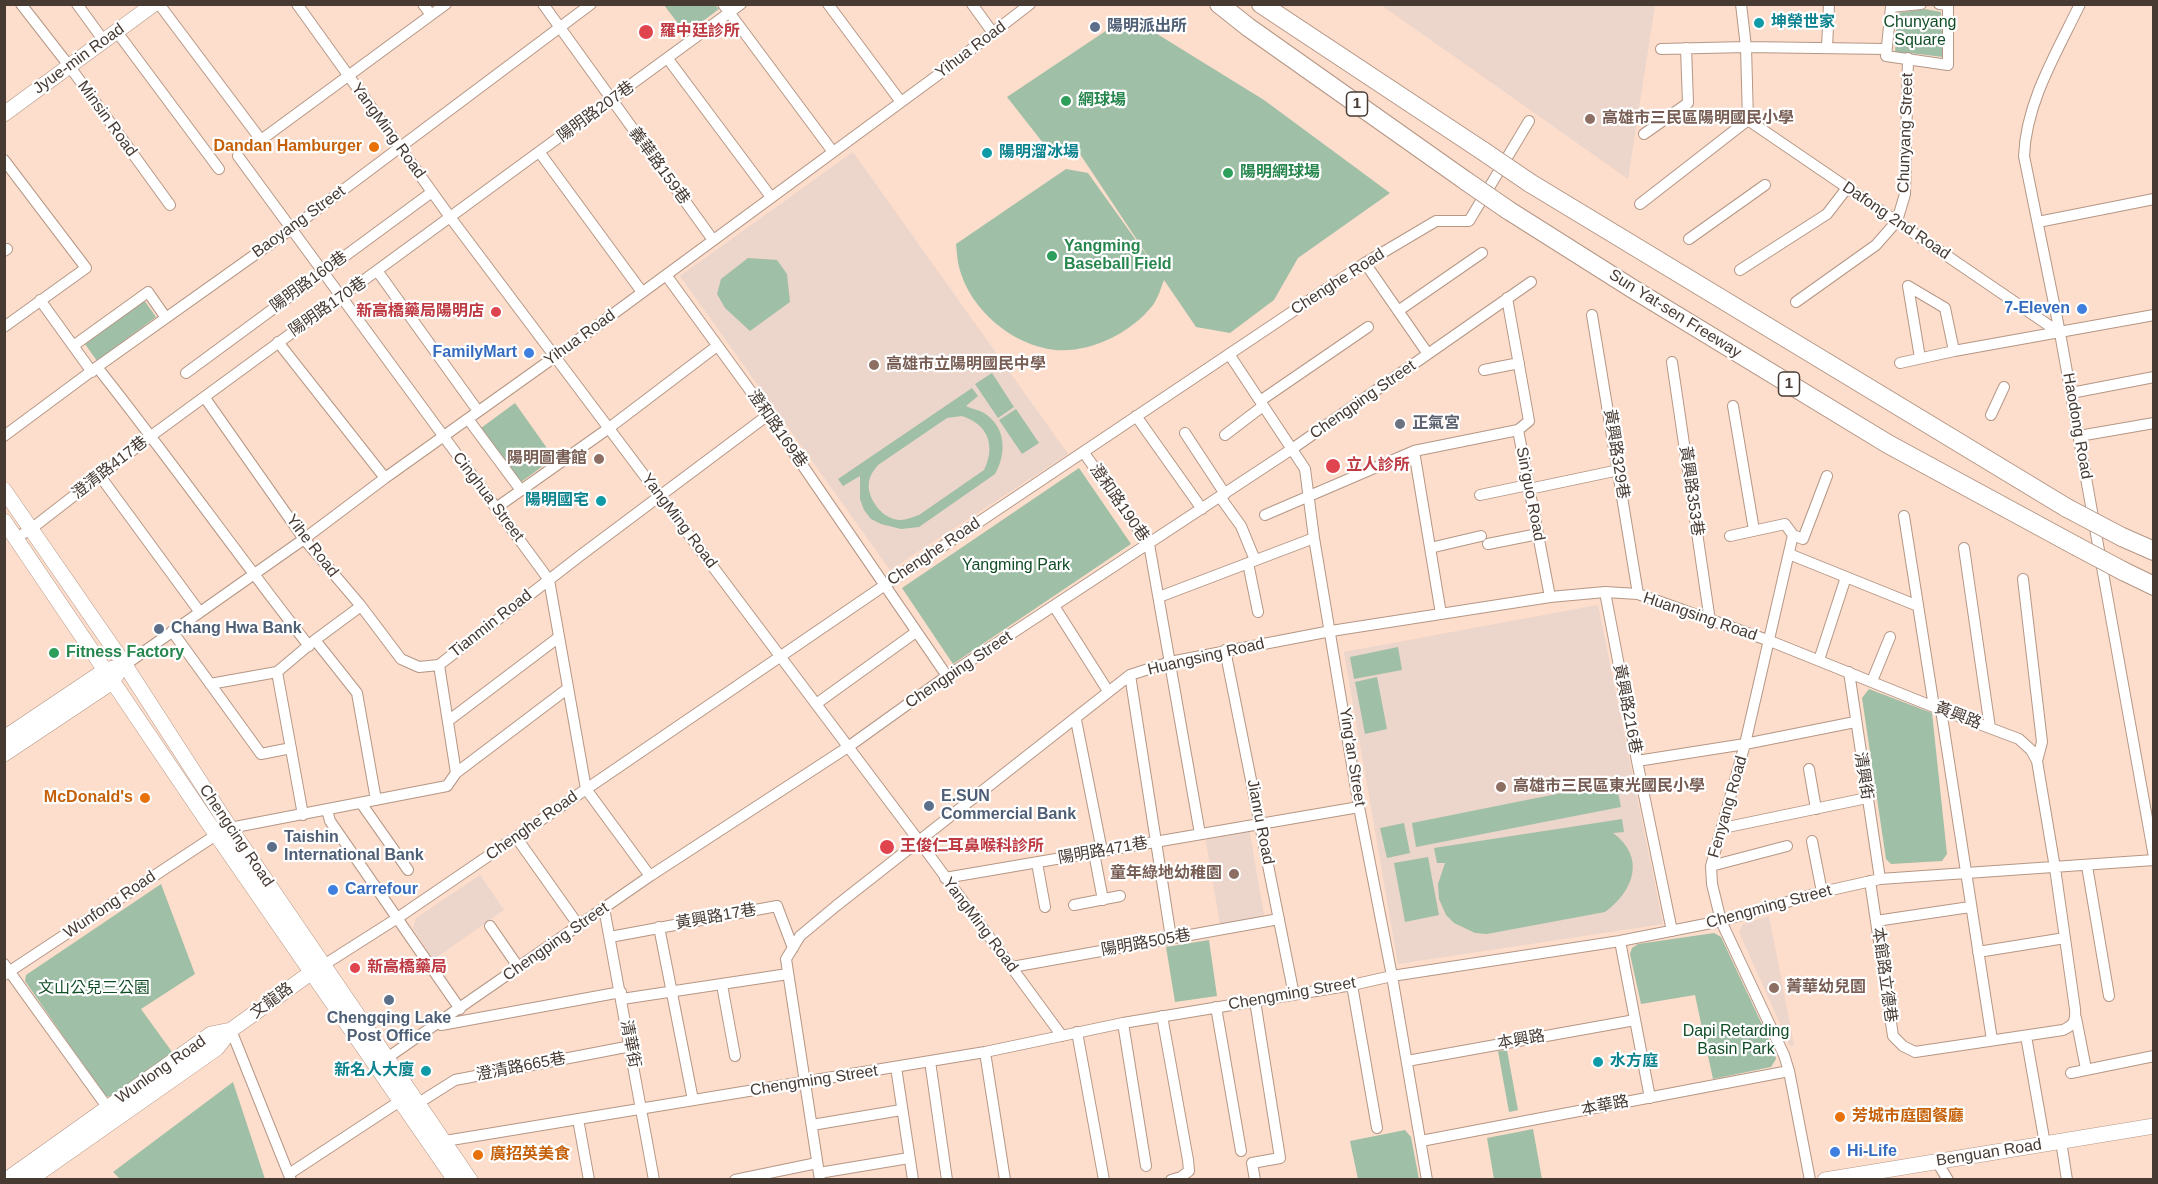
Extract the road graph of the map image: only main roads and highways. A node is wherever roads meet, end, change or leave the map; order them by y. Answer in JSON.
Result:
{"nodes":[{"id":1,"x":1211,"y":4,"type":"edge"},
{"id":2,"x":1219,"y":4,"type":"edge"},
{"id":3,"x":1263,"y":5,"type":"edge"},
{"id":4,"x":150,"y":6,"type":"edge"},
{"id":5,"x":1248,"y":27,"type":"junction"},
{"id":6,"x":4,"y":114,"type":"edge"},
{"id":7,"x":4,"y":490,"type":"edge"},
{"id":8,"x":4,"y":521,"type":"edge"},
{"id":9,"x":2154,"y":551,"type":"edge"},
{"id":10,"x":2154,"y":586,"type":"edge"},
{"id":11,"x":125,"y":665,"type":"junction"},
{"id":12,"x":108,"y":676,"type":"junction"},
{"id":13,"x":4,"y":738,"type":"edge"},
{"id":14,"x":4,"y":754,"type":"edge"},
{"id":15,"x":223,"y":831,"type":"junction"},
{"id":16,"x":318,"y":969,"type":"junction"},
{"id":17,"x":231,"y":1030,"type":"joint"},
{"id":18,"x":112,"y":1114,"type":"junction"},
{"id":19,"x":2154,"y":1126,"type":"edge"},
{"id":20,"x":437,"y":1143,"type":"junction"},
{"id":21,"x":1872,"y":1176,"type":"edge"},
{"id":22,"x":6,"y":1179,"type":"edge"},
{"id":23,"x":29,"y":1179,"type":"edge"},
{"id":24,"x":455,"y":1179,"type":"edge"},
{"id":25,"x":470,"y":1179,"type":"edge"},
{"id":26,"x":1825,"y":1179,"type":"edge"}],
"edges":[{"from":1,"to":5,"type":"highway"},
{"from":2,"to":5,"type":"highway","name":"Sun Yat-sen Freeway","number":"1"},
{"from":3,"to":9,"type":"highway","number":"1","bridge":true},
{"from":4,"to":6,"type":"main road","name":"Jyue-min Road"},
{"from":5,"to":10,"type":"highway","name":"Sun Yat-sen Freeway","number":"1","bridge":true},
{"from":7,"to":11,"type":"main road","name":"Chengcing Road"},
{"from":8,"to":12,"type":"main road","name":"Chengcing Road"},
{"from":11,"to":12,"type":"main road"},
{"from":11,"to":15,"type":"main road","name":"Chengcing Road"},
{"from":12,"to":13,"type":"main road"},
{"from":12,"to":14,"type":"main road"},
{"from":12,"to":15,"type":"main road","name":"Chengcing Road"},
{"from":15,"to":16,"type":"main road","name":"Chengcing Road"},
{"from":16,"to":17,"type":"main road","name":"文龍路"},
{"from":16,"to":20,"type":"main road","name":"Chengcing Road"},
{"from":16,"to":20,"type":"main road","name":"Chengcing Road"},
{"from":17,"to":18,"type":"main road","name":"Wunlong Road"},
{"from":18,"to":22,"type":"main road","name":"Wunlong Road"},
{"from":18,"to":23,"type":"main road","name":"Wunlong Road"},
{"from":19,"to":21,"type":"main road","name":"Benguan Road"},
{"from":20,"to":24,"type":"main road","name":"Chengcing Road"},
{"from":20,"to":25,"type":"main road","name":"Chengcing Road"},
{"from":21,"to":26,"type":"main road","name":"Benguan Road"}]}
